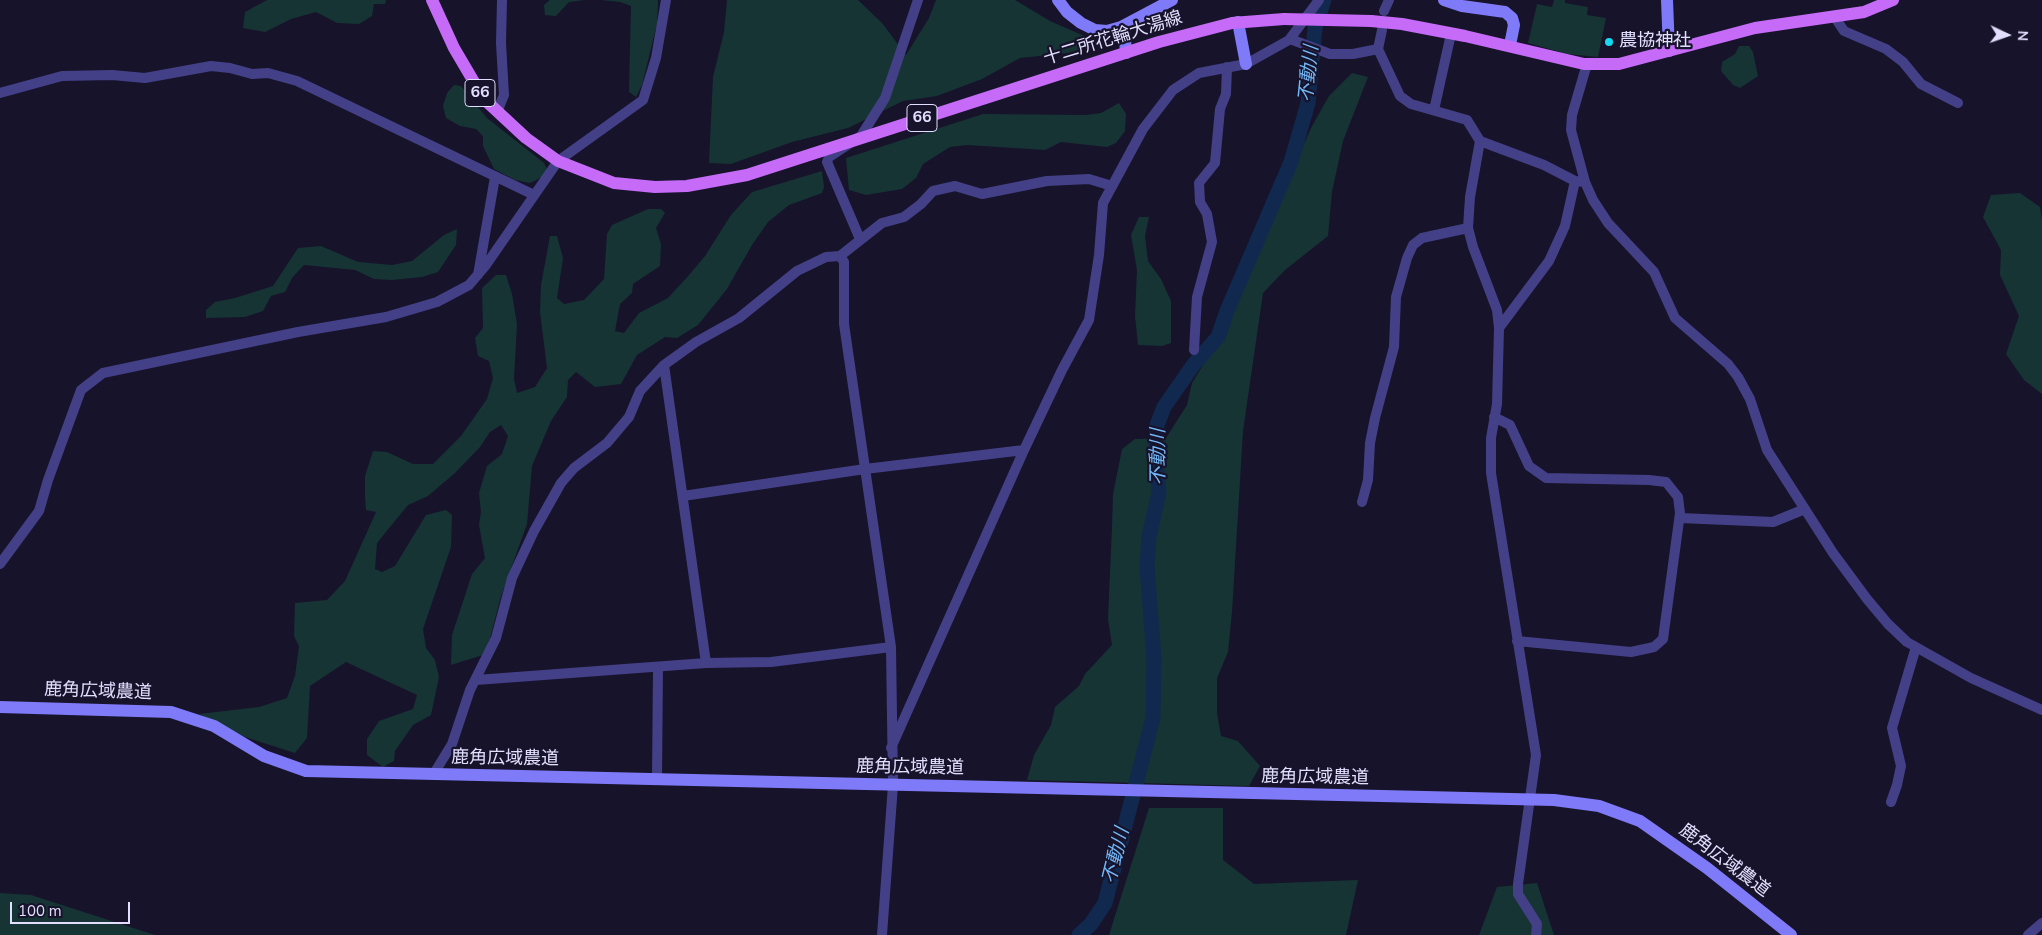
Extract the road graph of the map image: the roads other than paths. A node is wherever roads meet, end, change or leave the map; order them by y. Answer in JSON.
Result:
{"nodes":[{"id":1,"x":432,"y":0,"type":"edge"},
{"id":2,"x":502,"y":0,"type":"edge"},
{"id":3,"x":666,"y":0,"type":"edge"},
{"id":4,"x":918,"y":0,"type":"edge"},
{"id":5,"x":1058,"y":0,"type":"edge"},
{"id":6,"x":1172,"y":0,"type":"edge"},
{"id":7,"x":1319,"y":0,"type":"edge"},
{"id":8,"x":1389,"y":0,"type":"edge"},
{"id":9,"x":1444,"y":0,"type":"edge"},
{"id":10,"x":1667,"y":0,"type":"edge"},
{"id":11,"x":1894,"y":0,"type":"edge"},
{"id":12,"x":1384,"y":11,"type":"dead end"},
{"id":13,"x":1834,"y":16,"type":"junction"},
{"id":14,"x":1238,"y":22,"type":"junction"},
{"id":15,"x":1124,"y":26,"type":"junction"},
{"id":16,"x":1382,"y":30,"type":"dead end"},
{"id":17,"x":1451,"y":34,"type":"junction"},
{"id":18,"x":1290,"y":39,"type":"junction"},
{"id":19,"x":1510,"y":45,"type":"junction"},
{"id":20,"x":1378,"y":49,"type":"junction"},
{"id":21,"x":1669,"y":51,"type":"junction"},
{"id":22,"x":1126,"y":53,"type":"junction"},
{"id":23,"x":1246,"y":64,"type":"junction"},
{"id":24,"x":1587,"y":64,"type":"junction"},
{"id":25,"x":1228,"y":67,"type":"junction"},
{"id":26,"x":0,"y":93,"type":"edge"},
{"id":27,"x":1958,"y":102,"type":"dead end"},
{"id":28,"x":1434,"y":110,"type":"junction"},
{"id":29,"x":497,"y":112,"type":"junction"},
{"id":30,"x":857,"y":139,"type":"junction"},
{"id":31,"x":1480,"y":141,"type":"junction"},
{"id":32,"x":558,"y":161,"type":"junction"},
{"id":33,"x":495,"y":177,"type":"junction"},
{"id":34,"x":1580,"y":182,"type":"junction"},
{"id":35,"x":1112,"y":186,"type":"junction"},
{"id":36,"x":534,"y":195,"type":"junction"},
{"id":37,"x":1468,"y":228,"type":"junction"},
{"id":38,"x":860,"y":239,"type":"junction"},
{"id":39,"x":840,"y":256,"type":"junction"},
{"id":40,"x":478,"y":275,"type":"junction"},
{"id":41,"x":1499,"y":328,"type":"junction"},
{"id":42,"x":1194,"y":350,"type":"dead end"},
{"id":43,"x":664,"y":365,"type":"junction"},
{"id":44,"x":1494,"y":417,"type":"junction"},
{"id":45,"x":1024,"y":450,"type":"junction"},
{"id":46,"x":865,"y":469,"type":"junction"},
{"id":47,"x":682,"y":496,"type":"junction"},
{"id":48,"x":1362,"y":502,"type":"dead end"},
{"id":49,"x":1805,"y":509,"type":"junction"},
{"id":50,"x":1680,"y":518,"type":"junction"},
{"id":51,"x":0,"y":564,"type":"edge"},
{"id":52,"x":1517,"y":641,"type":"junction"},
{"id":53,"x":891,"y":647,"type":"junction"},
{"id":54,"x":1916,"y":647,"type":"junction"},
{"id":55,"x":706,"y":662,"type":"junction"},
{"id":56,"x":658,"y":667,"type":"junction"},
{"id":57,"x":476,"y":680,"type":"junction"},
{"id":58,"x":0,"y":708,"type":"edge"},
{"id":59,"x":2042,"y":710,"type":"edge"},
{"id":60,"x":891,"y":748,"type":"junction"},
{"id":61,"x":433,"y":775,"type":"junction"},
{"id":62,"x":657,"y":779,"type":"junction"},
{"id":63,"x":893,"y":785,"type":"junction"},
{"id":64,"x":1529,"y":800,"type":"junction"},
{"id":65,"x":1891,"y":802,"type":"dead end"},
{"id":66,"x":2042,"y":923,"type":"edge"},
{"id":67,"x":882,"y":935,"type":"edge"},
{"id":68,"x":1536,"y":935,"type":"edge"},
{"id":69,"x":1791,"y":935,"type":"edge"},
{"id":70,"x":2028,"y":935,"type":"edge"}],
"edges":[{"from":1,"to":29,"type":"main road","name":"十二所花輪大湯線","number":"66"},
{"from":2,"to":29,"type":"street"},
{"from":3,"to":32,"type":"street"},
{"from":4,"to":30,"type":"street"},
{"from":5,"to":15,"type":"street"},
{"from":6,"to":15,"type":"street"},
{"from":7,"to":18,"type":"street"},
{"from":8,"to":12,"type":"street"},
{"from":9,"to":19,"type":"street"},
{"from":10,"to":21,"type":"street"},
{"from":11,"to":13,"type":"main road","name":"十二所花輪大湯線","number":"66"},
{"from":13,"to":21,"type":"main road","name":"十二所花輪大湯線","number":"66"},
{"from":13,"to":27,"type":"street"},
{"from":14,"to":17,"type":"main road","name":"十二所花輪大湯線","number":"66","bridge":true},
{"from":14,"to":22,"type":"main road","name":"十二所花輪大湯線","number":"66"},
{"from":14,"to":23,"type":"street"},
{"from":15,"to":22,"type":"street"},
{"from":16,"to":20,"type":"street"},
{"from":17,"to":19,"type":"main road","name":"十二所花輪大湯線","number":"66"},
{"from":17,"to":28,"type":"street"},
{"from":18,"to":20,"type":"street"},
{"from":18,"to":23,"type":"street"},
{"from":19,"to":24,"type":"main road","name":"十二所花輪大湯線","number":"66"},
{"from":20,"to":28,"type":"street"},
{"from":21,"to":24,"type":"main road","name":"十二所花輪大湯線","number":"66"},
{"from":22,"to":30,"type":"main road","name":"十二所花輪大湯線","number":"66"},
{"from":23,"to":25,"type":"street"},
{"from":24,"to":34,"type":"street"},
{"from":25,"to":35,"type":"street"},
{"from":25,"to":42,"type":"street"},
{"from":26,"to":33,"type":"street"},
{"from":28,"to":31,"type":"street"},
{"from":29,"to":32,"type":"main road","name":"十二所花輪大湯線","number":"66"},
{"from":30,"to":32,"type":"main road","name":"十二所花輪大湯線","number":"66"},
{"from":30,"to":38,"type":"street"},
{"from":31,"to":34,"type":"street"},
{"from":31,"to":37,"type":"street"},
{"from":32,"to":36,"type":"street"},
{"from":33,"to":36,"type":"street"},
{"from":33,"to":40,"type":"street"},
{"from":34,"to":41,"type":"street"},
{"from":34,"to":49,"type":"street"},
{"from":35,"to":38,"type":"street"},
{"from":35,"to":45,"type":"street"},
{"from":36,"to":40,"type":"street"},
{"from":37,"to":41,"type":"street"},
{"from":37,"to":48,"type":"street"},
{"from":38,"to":39,"type":"street"},
{"from":39,"to":43,"type":"street"},
{"from":39,"to":46,"type":"street"},
{"from":40,"to":51,"type":"street"},
{"from":41,"to":44,"type":"street"},
{"from":43,"to":47,"type":"street"},
{"from":43,"to":57,"type":"street"},
{"from":44,"to":50,"type":"street"},
{"from":44,"to":52,"type":"street"},
{"from":45,"to":46,"type":"street"},
{"from":45,"to":60,"type":"street"},
{"from":46,"to":47,"type":"street"},
{"from":46,"to":53,"type":"street"},
{"from":47,"to":55,"type":"street"},
{"from":49,"to":50,"type":"street"},
{"from":49,"to":54,"type":"street"},
{"from":50,"to":52,"type":"street"},
{"from":52,"to":64,"type":"street"},
{"from":53,"to":55,"type":"street"},
{"from":53,"to":60,"type":"street"},
{"from":54,"to":59,"type":"street"},
{"from":54,"to":65,"type":"street"},
{"from":55,"to":56,"type":"street"},
{"from":56,"to":57,"type":"street"},
{"from":56,"to":62,"type":"street"},
{"from":57,"to":61,"type":"street"},
{"from":58,"to":61,"type":"street","name":"鹿角広域農道"},
{"from":60,"to":63,"type":"street"},
{"from":61,"to":62,"type":"street","name":"鹿角広域農道"},
{"from":62,"to":63,"type":"street","name":"鹿角広域農道"},
{"from":63,"to":64,"type":"street","name":"鹿角広域農道"},
{"from":63,"to":67,"type":"street"},
{"from":64,"to":68,"type":"street"},
{"from":64,"to":69,"type":"street","name":"鹿角広域農道"},
{"from":66,"to":70,"type":"street"}]}
